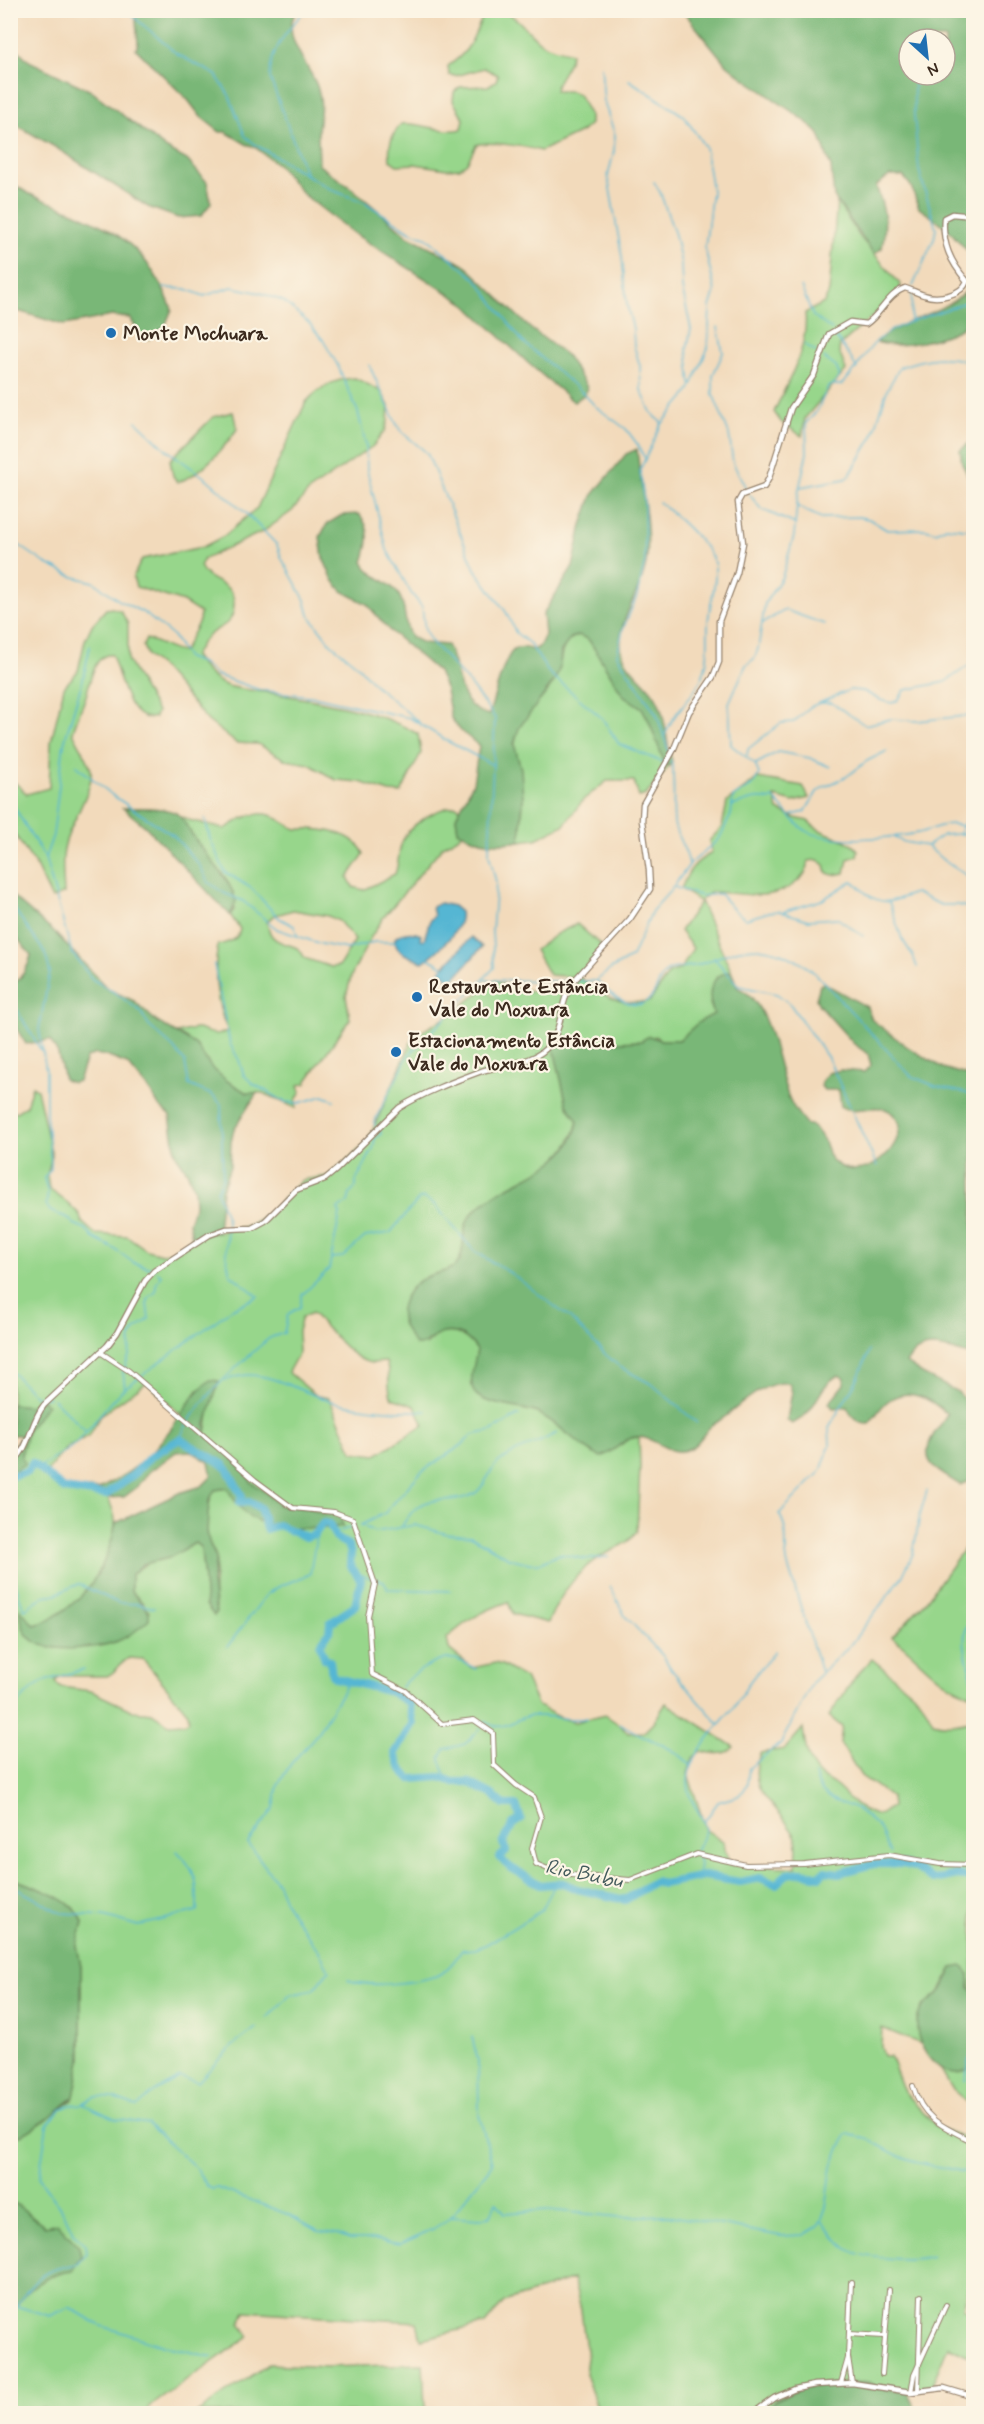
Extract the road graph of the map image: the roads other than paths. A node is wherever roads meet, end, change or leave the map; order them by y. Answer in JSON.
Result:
{"nodes":[{"id":1,"x":974,"y":216,"type":"edge"},
{"id":2,"x":100,"y":1352,"type":"junction"},
{"id":3,"x":10,"y":1464,"type":"edge"},
{"id":4,"x":974,"y":1865,"type":"edge"},
{"id":5,"x":913,"y":2086,"type":"dead end"},
{"id":6,"x":974,"y":2142,"type":"edge"},
{"id":7,"x":851,"y":2283,"type":"dead end"},
{"id":8,"x":889,"y":2290,"type":"dead end"},
{"id":9,"x":921,"y":2296,"type":"dead end"},
{"id":10,"x":946,"y":2305,"type":"dead end"},
{"id":11,"x":849,"y":2334,"type":"junction"},
{"id":12,"x":884,"y":2336,"type":"junction"},
{"id":13,"x":848,"y":2357,"type":"junction"},
{"id":14,"x":917,"y":2367,"type":"junction"},
{"id":15,"x":882,"y":2374,"type":"dead end"},
{"id":16,"x":841,"y":2383,"type":"junction"},
{"id":17,"x":852,"y":2383,"type":"junction"},
{"id":18,"x":918,"y":2391,"type":"junction"},
{"id":19,"x":911,"y":2392,"type":"junction"},
{"id":20,"x":974,"y":2397,"type":"edge"},
{"id":21,"x":752,"y":2414,"type":"edge"}],
"edges":[{"from":1,"to":2,"type":"street"},
{"from":2,"to":3,"type":"street"},
{"from":2,"to":4,"type":"street"},
{"from":5,"to":6,"type":"street"},
{"from":7,"to":11,"type":"street"},
{"from":8,"to":12,"type":"street"},
{"from":9,"to":14,"type":"street"},
{"from":10,"to":14,"type":"street"},
{"from":11,"to":12,"type":"street"},
{"from":11,"to":13,"type":"street"},
{"from":12,"to":15,"type":"street"},
{"from":13,"to":16,"type":"street"},
{"from":13,"to":17,"type":"street"},
{"from":14,"to":18,"type":"street"},
{"from":14,"to":19,"type":"street"},
{"from":16,"to":17,"type":"street"},
{"from":16,"to":21,"type":"street"},
{"from":17,"to":19,"type":"street"},
{"from":18,"to":19,"type":"street"},
{"from":18,"to":20,"type":"street"}]}
